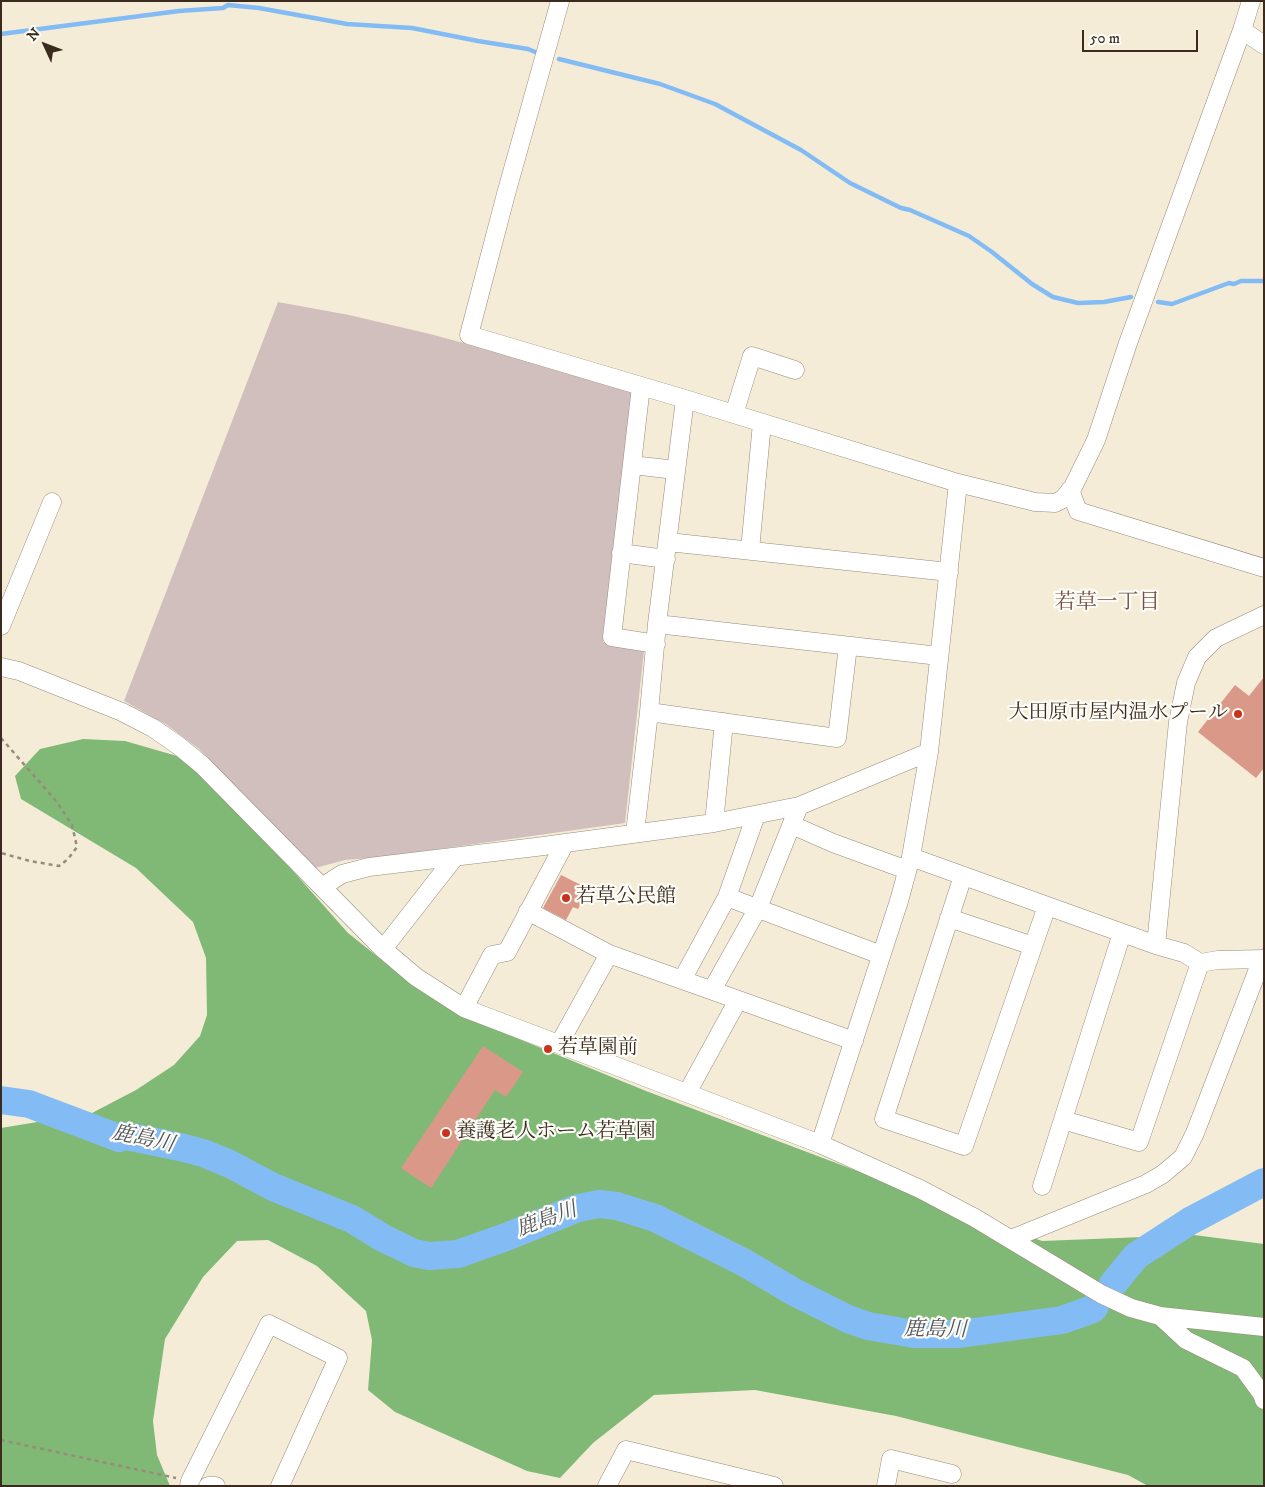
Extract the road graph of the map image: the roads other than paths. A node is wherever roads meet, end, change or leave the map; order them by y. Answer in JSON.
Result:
{"nodes":[{"id":1,"x":560,"y":1,"type":"edge"},
{"id":2,"x":1251,"y":1,"type":"edge"},
{"id":3,"x":1242,"y":30,"type":"junction"},
{"id":4,"x":1264,"y":45,"type":"edge"},
{"id":5,"x":795,"y":370,"type":"dead end"},
{"id":6,"x":641,"y":386,"type":"junction"},
{"id":7,"x":685,"y":399,"type":"junction"},
{"id":8,"x":734,"y":414,"type":"junction"},
{"id":9,"x":762,"y":422,"type":"junction"},
{"id":10,"x":632,"y":465,"type":"junction"},
{"id":11,"x":676,"y":470,"type":"junction"},
{"id":12,"x":958,"y":482,"type":"junction"},
{"id":13,"x":1070,"y":490,"type":"junction"},
{"id":14,"x":52,"y":502,"type":"dead end"},
{"id":15,"x":668,"y":542,"type":"junction"},
{"id":16,"x":750,"y":550,"type":"junction"},
{"id":17,"x":621,"y":554,"type":"junction"},
{"id":18,"x":666,"y":559,"type":"junction"},
{"id":19,"x":1264,"y":568,"type":"edge"},
{"id":20,"x":949,"y":572,"type":"junction"},
{"id":21,"x":1264,"y":615,"type":"edge"},
{"id":22,"x":658,"y":624,"type":"junction"},
{"id":23,"x":1,"y":626,"type":"edge"},
{"id":24,"x":656,"y":644,"type":"junction"},
{"id":25,"x":848,"y":646,"type":"junction"},
{"id":26,"x":940,"y":656,"type":"junction"},
{"id":27,"x":1,"y":667,"type":"edge"},
{"id":28,"x":649,"y":712,"type":"junction"},
{"id":29,"x":724,"y":722,"type":"junction"},
{"id":30,"x":929,"y":752,"type":"junction"},
{"id":31,"x":799,"y":806,"type":"junction"},
{"id":32,"x":756,"y":815,"type":"junction"},
{"id":33,"x":714,"y":823,"type":"junction"},
{"id":34,"x":792,"y":824,"type":"junction"},
{"id":35,"x":635,"y":833,"type":"junction"},
{"id":36,"x":565,"y":843,"type":"junction"},
{"id":37,"x":455,"y":857,"type":"junction"},
{"id":38,"x":909,"y":863,"type":"junction"},
{"id":39,"x":963,"y":876,"type":"junction"},
{"id":40,"x":322,"y":887,"type":"junction"},
{"id":41,"x":727,"y":897,"type":"junction"},
{"id":42,"x":1047,"y":906,"type":"junction"},
{"id":43,"x":758,"y":908,"type":"junction"},
{"id":44,"x":528,"y":911,"type":"junction"},
{"id":45,"x":949,"y":918,"type":"junction"},
{"id":46,"x":1122,"y":933,"type":"junction"},
{"id":47,"x":1156,"y":945,"type":"junction"},
{"id":48,"x":1033,"y":946,"type":"junction"},
{"id":49,"x":383,"y":949,"type":"junction"},
{"id":50,"x":608,"y":954,"type":"junction"},
{"id":51,"x":881,"y":955,"type":"junction"},
{"id":52,"x":1263,"y":959,"type":"edge"},
{"id":53,"x":1200,"y":963,"type":"junction"},
{"id":54,"x":682,"y":980,"type":"junction"},
{"id":55,"x":712,"y":990,"type":"junction"},
{"id":56,"x":738,"y":1000,"type":"junction"},
{"id":57,"x":464,"y":1008,"type":"junction"},
{"id":58,"x":854,"y":1040,"type":"junction"},
{"id":59,"x":559,"y":1044,"type":"junction"},
{"id":60,"x":687,"y":1093,"type":"junction"},
{"id":61,"x":1063,"y":1120,"type":"junction"},
{"id":62,"x":820,"y":1144,"type":"junction"},
{"id":63,"x":1042,"y":1186,"type":"dead end"},
{"id":64,"x":1011,"y":1239,"type":"junction"},
{"id":65,"x":1160,"y":1316,"type":"junction"},
{"id":66,"x":1264,"y":1327,"type":"edge"},
{"id":67,"x":1264,"y":1400,"type":"edge"},
{"id":68,"x":952,"y":1474,"type":"dead end"},
{"id":69,"x":189,"y":1483,"type":"edge"},
{"id":70,"x":208,"y":1486,"type":"edge"},
{"id":71,"x":216,"y":1486,"type":"edge"},
{"id":72,"x":280,"y":1486,"type":"edge"},
{"id":73,"x":607,"y":1486,"type":"edge"},
{"id":74,"x":774,"y":1486,"type":"edge"},
{"id":75,"x":886,"y":1486,"type":"edge"}],
"edges":[{"from":1,"to":6,"type":"street"},
{"from":2,"to":3,"type":"street"},
{"from":3,"to":4,"type":"street"},
{"from":3,"to":13,"type":"street"},
{"from":5,"to":8,"type":"street"},
{"from":6,"to":7,"type":"street"},
{"from":6,"to":10,"type":"street"},
{"from":7,"to":8,"type":"street"},
{"from":7,"to":11,"type":"street"},
{"from":8,"to":9,"type":"street"},
{"from":9,"to":12,"type":"street"},
{"from":9,"to":16,"type":"street"},
{"from":10,"to":11,"type":"street"},
{"from":10,"to":17,"type":"street"},
{"from":11,"to":15,"type":"street"},
{"from":12,"to":13,"type":"street"},
{"from":12,"to":20,"type":"street"},
{"from":13,"to":19,"type":"street"},
{"from":14,"to":23,"type":"street"},
{"from":15,"to":16,"type":"street"},
{"from":15,"to":18,"type":"street"},
{"from":16,"to":20,"type":"street"},
{"from":17,"to":18,"type":"street"},
{"from":17,"to":24,"type":"street"},
{"from":18,"to":22,"type":"street"},
{"from":20,"to":26,"type":"street"},
{"from":21,"to":47,"type":"street"},
{"from":22,"to":24,"type":"street"},
{"from":22,"to":25,"type":"street"},
{"from":24,"to":28,"type":"street"},
{"from":25,"to":26,"type":"street"},
{"from":25,"to":29,"type":"street"},
{"from":26,"to":30,"type":"street"},
{"from":27,"to":40,"type":"street"},
{"from":28,"to":29,"type":"street"},
{"from":28,"to":35,"type":"street"},
{"from":29,"to":33,"type":"street"},
{"from":30,"to":31,"type":"street"},
{"from":30,"to":38,"type":"street"},
{"from":31,"to":32,"type":"street"},
{"from":31,"to":34,"type":"street"},
{"from":32,"to":33,"type":"street"},
{"from":32,"to":41,"type":"street"},
{"from":33,"to":35,"type":"street"},
{"from":34,"to":38,"type":"street"},
{"from":34,"to":43,"type":"street"},
{"from":35,"to":36,"type":"street"},
{"from":36,"to":37,"type":"street"},
{"from":36,"to":44,"type":"street"},
{"from":37,"to":40,"type":"street"},
{"from":37,"to":49,"type":"street"},
{"from":38,"to":39,"type":"street"},
{"from":38,"to":51,"type":"street"},
{"from":39,"to":42,"type":"street"},
{"from":39,"to":45,"type":"street"},
{"from":40,"to":49,"type":"street"},
{"from":41,"to":43,"type":"street"},
{"from":41,"to":54,"type":"street"},
{"from":42,"to":46,"type":"street"},
{"from":42,"to":48,"type":"street"},
{"from":43,"to":51,"type":"street"},
{"from":43,"to":55,"type":"street"},
{"from":44,"to":50,"type":"street"},
{"from":44,"to":57,"type":"street"},
{"from":45,"to":48,"type":"street"},
{"from":45,"to":48,"type":"street"},
{"from":46,"to":47,"type":"street"},
{"from":46,"to":61,"type":"street"},
{"from":47,"to":53,"type":"street"},
{"from":49,"to":57,"type":"street"},
{"from":50,"to":54,"type":"street"},
{"from":50,"to":59,"type":"street"},
{"from":51,"to":58,"type":"street"},
{"from":52,"to":53,"type":"street"},
{"from":52,"to":64,"type":"street"},
{"from":53,"to":61,"type":"street"},
{"from":54,"to":55,"type":"street"},
{"from":55,"to":56,"type":"street"},
{"from":56,"to":58,"type":"street"},
{"from":56,"to":60,"type":"street"},
{"from":57,"to":59,"type":"street"},
{"from":58,"to":62,"type":"street"},
{"from":59,"to":60,"type":"street"},
{"from":60,"to":62,"type":"street"},
{"from":61,"to":63,"type":"street"},
{"from":62,"to":64,"type":"street"},
{"from":64,"to":65,"type":"street"},
{"from":65,"to":66,"type":"street"},
{"from":65,"to":67,"type":"street"},
{"from":68,"to":75,"type":"street"},
{"from":69,"to":72,"type":"street"},
{"from":70,"to":71,"type":"street"},
{"from":73,"to":74,"type":"street"}]}
